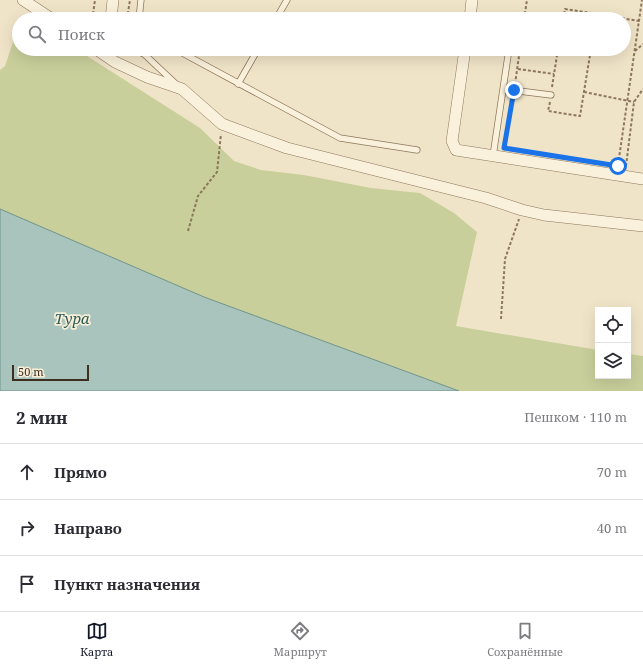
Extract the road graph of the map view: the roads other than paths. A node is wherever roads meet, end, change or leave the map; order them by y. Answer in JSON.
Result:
{"nodes":[{"id":1,"x":23,"y":0,"type":"edge"},
{"id":2,"x":113,"y":0,"type":"edge"},
{"id":3,"x":141,"y":0,"type":"edge"},
{"id":4,"x":287,"y":0,"type":"edge"},
{"id":5,"x":472,"y":0,"type":"edge"},
{"id":6,"x":41,"y":12,"type":"edge"},
{"id":7,"x":112,"y":12,"type":"edge"},
{"id":8,"x":140,"y":12,"type":"edge"},
{"id":9,"x":280,"y":12,"type":"edge"},
{"id":10,"x":471,"y":12,"type":"edge"},
{"id":11,"x":106,"y":56,"type":"edge"},
{"id":12,"x":146,"y":56,"type":"edge"},
{"id":13,"x":188,"y":56,"type":"edge"},
{"id":14,"x":254,"y":56,"type":"edge"},
{"id":15,"x":464,"y":56,"type":"edge"},
{"id":16,"x":508,"y":56,"type":"edge"},
{"id":17,"x":238,"y":84,"type":"junction"},
{"id":18,"x":182,"y":89,"type":"junction"},
{"id":19,"x":503,"y":89,"type":"junction"},
{"id":20,"x":551,"y":95,"type":"road end"},
{"id":21,"x":416,"y":150,"type":"dead end"},
{"id":22,"x":493,"y":156,"type":"junction"},
{"id":23,"x":643,"y":179,"type":"edge"},
{"id":24,"x":643,"y":226,"type":"edge"}],
"edges":[{"from":1,"to":6,"type":"street"},
{"from":2,"to":7,"type":"street"},
{"from":3,"to":8,"type":"lane"},
{"from":4,"to":9,"type":"lane"},
{"from":5,"to":10,"type":"street"},
{"from":11,"to":18,"type":"street"},
{"from":12,"to":18,"type":"lane"},
{"from":13,"to":17,"type":"lane"},
{"from":14,"to":17,"type":"lane"},
{"from":15,"to":22,"type":"street"},
{"from":16,"to":19,"type":"lane"},
{"from":17,"to":21,"type":"lane"},
{"from":18,"to":24,"type":"street"},
{"from":19,"to":20,"type":"lane"},
{"from":19,"to":22,"type":"lane"},
{"from":22,"to":23,"type":"street"}]}
